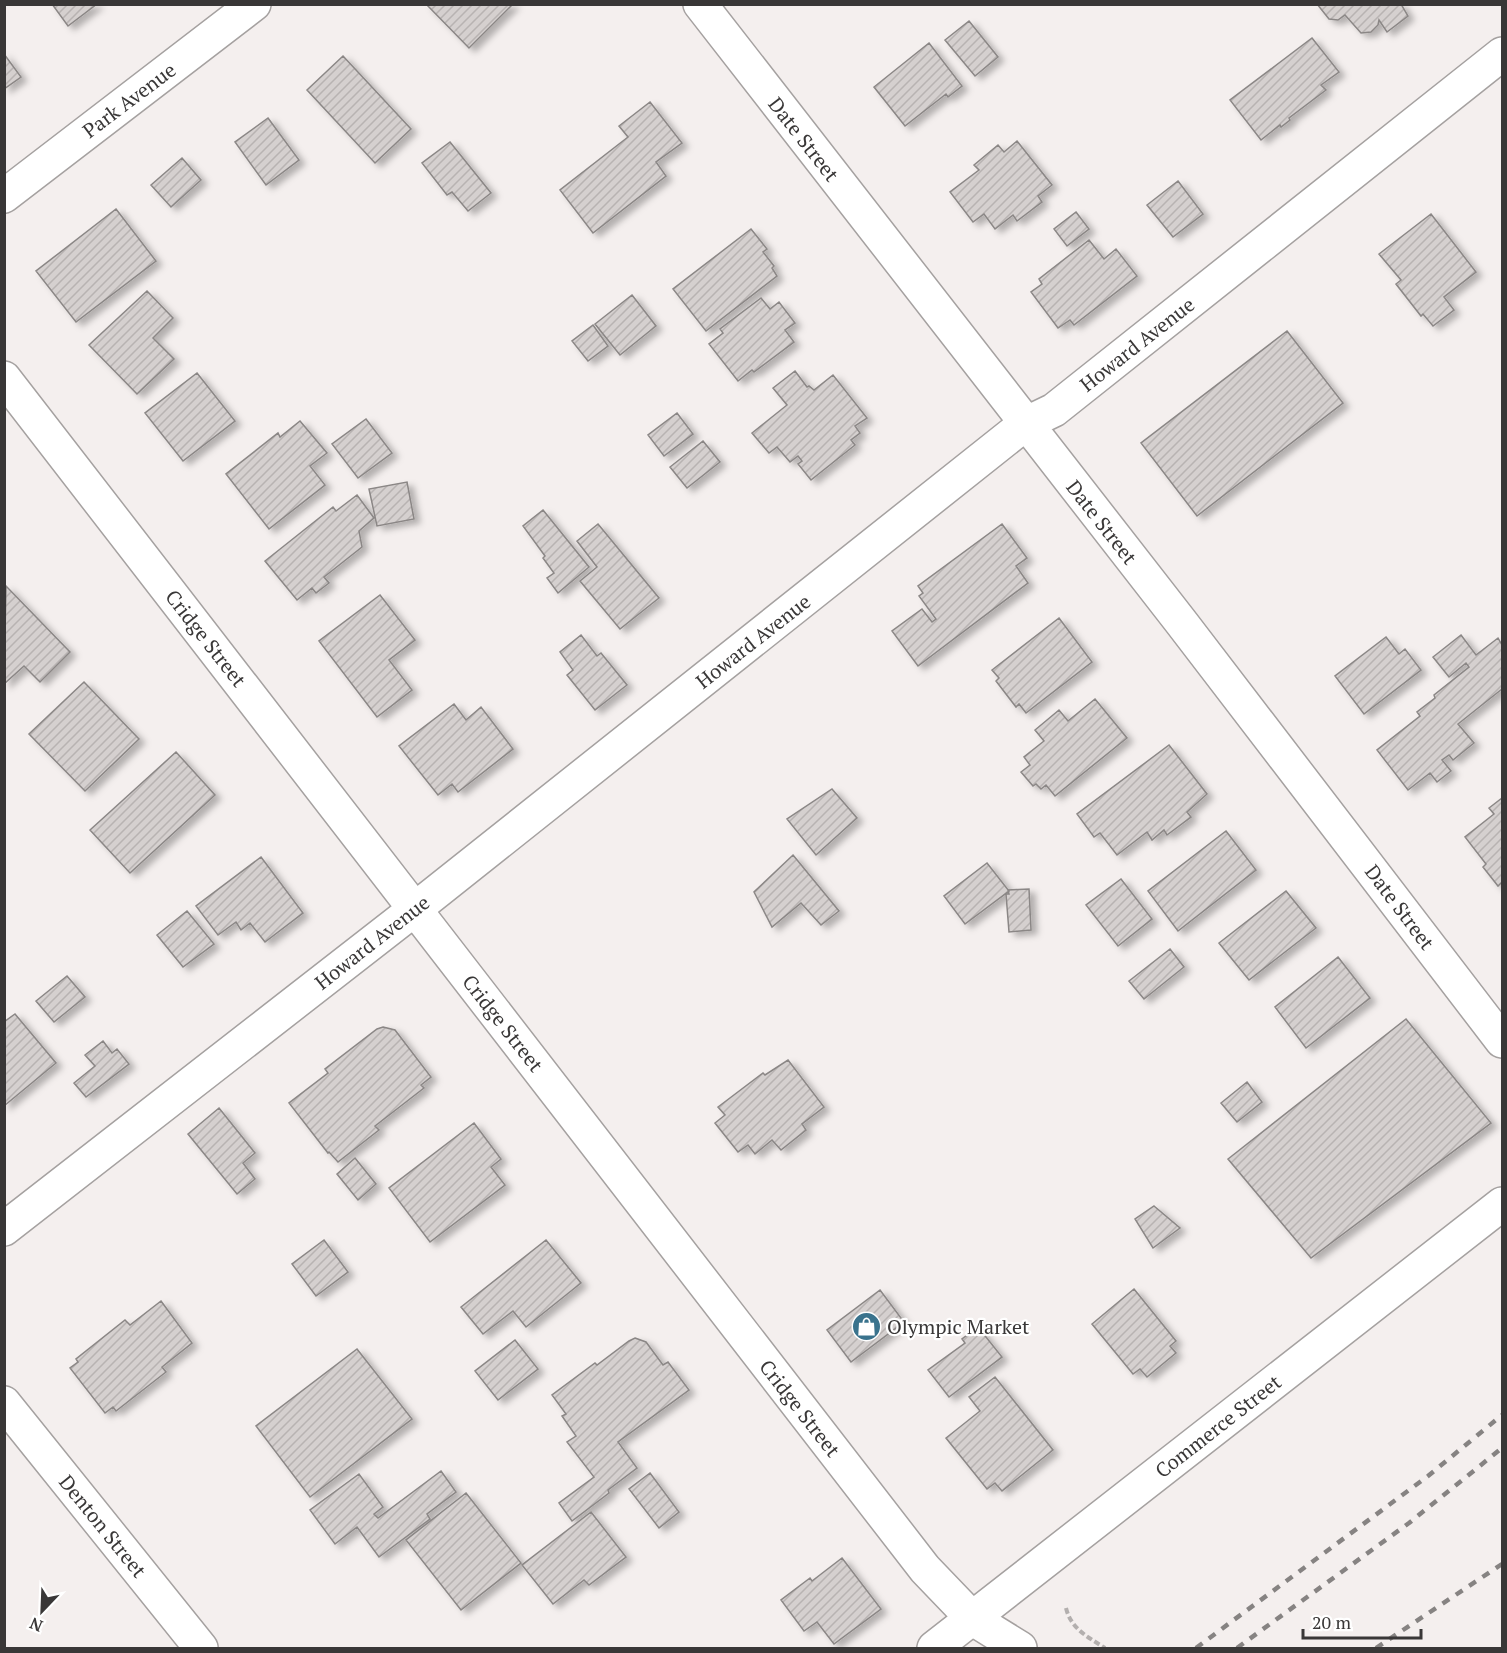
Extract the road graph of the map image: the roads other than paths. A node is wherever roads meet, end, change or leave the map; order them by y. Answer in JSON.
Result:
{"nodes":[{"id":1,"x":254,"y":4,"type":"edge"},
{"id":2,"x":700,"y":4,"type":"edge"},
{"id":3,"x":1503,"y":54,"type":"edge"},
{"id":4,"x":4,"y":196,"type":"edge"},
{"id":5,"x":4,"y":378,"type":"edge"},
{"id":6,"x":1026,"y":424,"type":"junction"},
{"id":7,"x":415,"y":909,"type":"junction"},
{"id":8,"x":1503,"y":1041,"type":"edge"},
{"id":9,"x":1503,"y":1204,"type":"edge"},
{"id":10,"x":4,"y":1229,"type":"edge"},
{"id":11,"x":4,"y":1403,"type":"edge"},
{"id":12,"x":972,"y":1619,"type":"junction"},
{"id":13,"x":201,"y":1648,"type":"edge"},
{"id":14,"x":934,"y":1648,"type":"edge"},
{"id":15,"x":1020,"y":1648,"type":"edge"}],
"edges":[{"from":1,"to":4,"type":"street","name":"Park Avenue"},
{"from":2,"to":6,"type":"street","name":"Date Street"},
{"from":3,"to":6,"type":"street","name":"Howard Avenue"},
{"from":5,"to":7,"type":"street","name":"Cridge Street"},
{"from":6,"to":7,"type":"street","name":"Howard Avenue"},
{"from":6,"to":8,"type":"street","name":"Date Street"},
{"from":7,"to":10,"type":"street","name":"Howard Avenue"},
{"from":7,"to":12,"type":"street","name":"Cridge Street"},
{"from":9,"to":12,"type":"street","name":"Commerce Street"},
{"from":11,"to":13,"type":"street","name":"Denton Street"},
{"from":12,"to":14,"type":"street","name":"Commerce Street"},
{"from":12,"to":15,"type":"street","name":"Cridge Street"}]}
